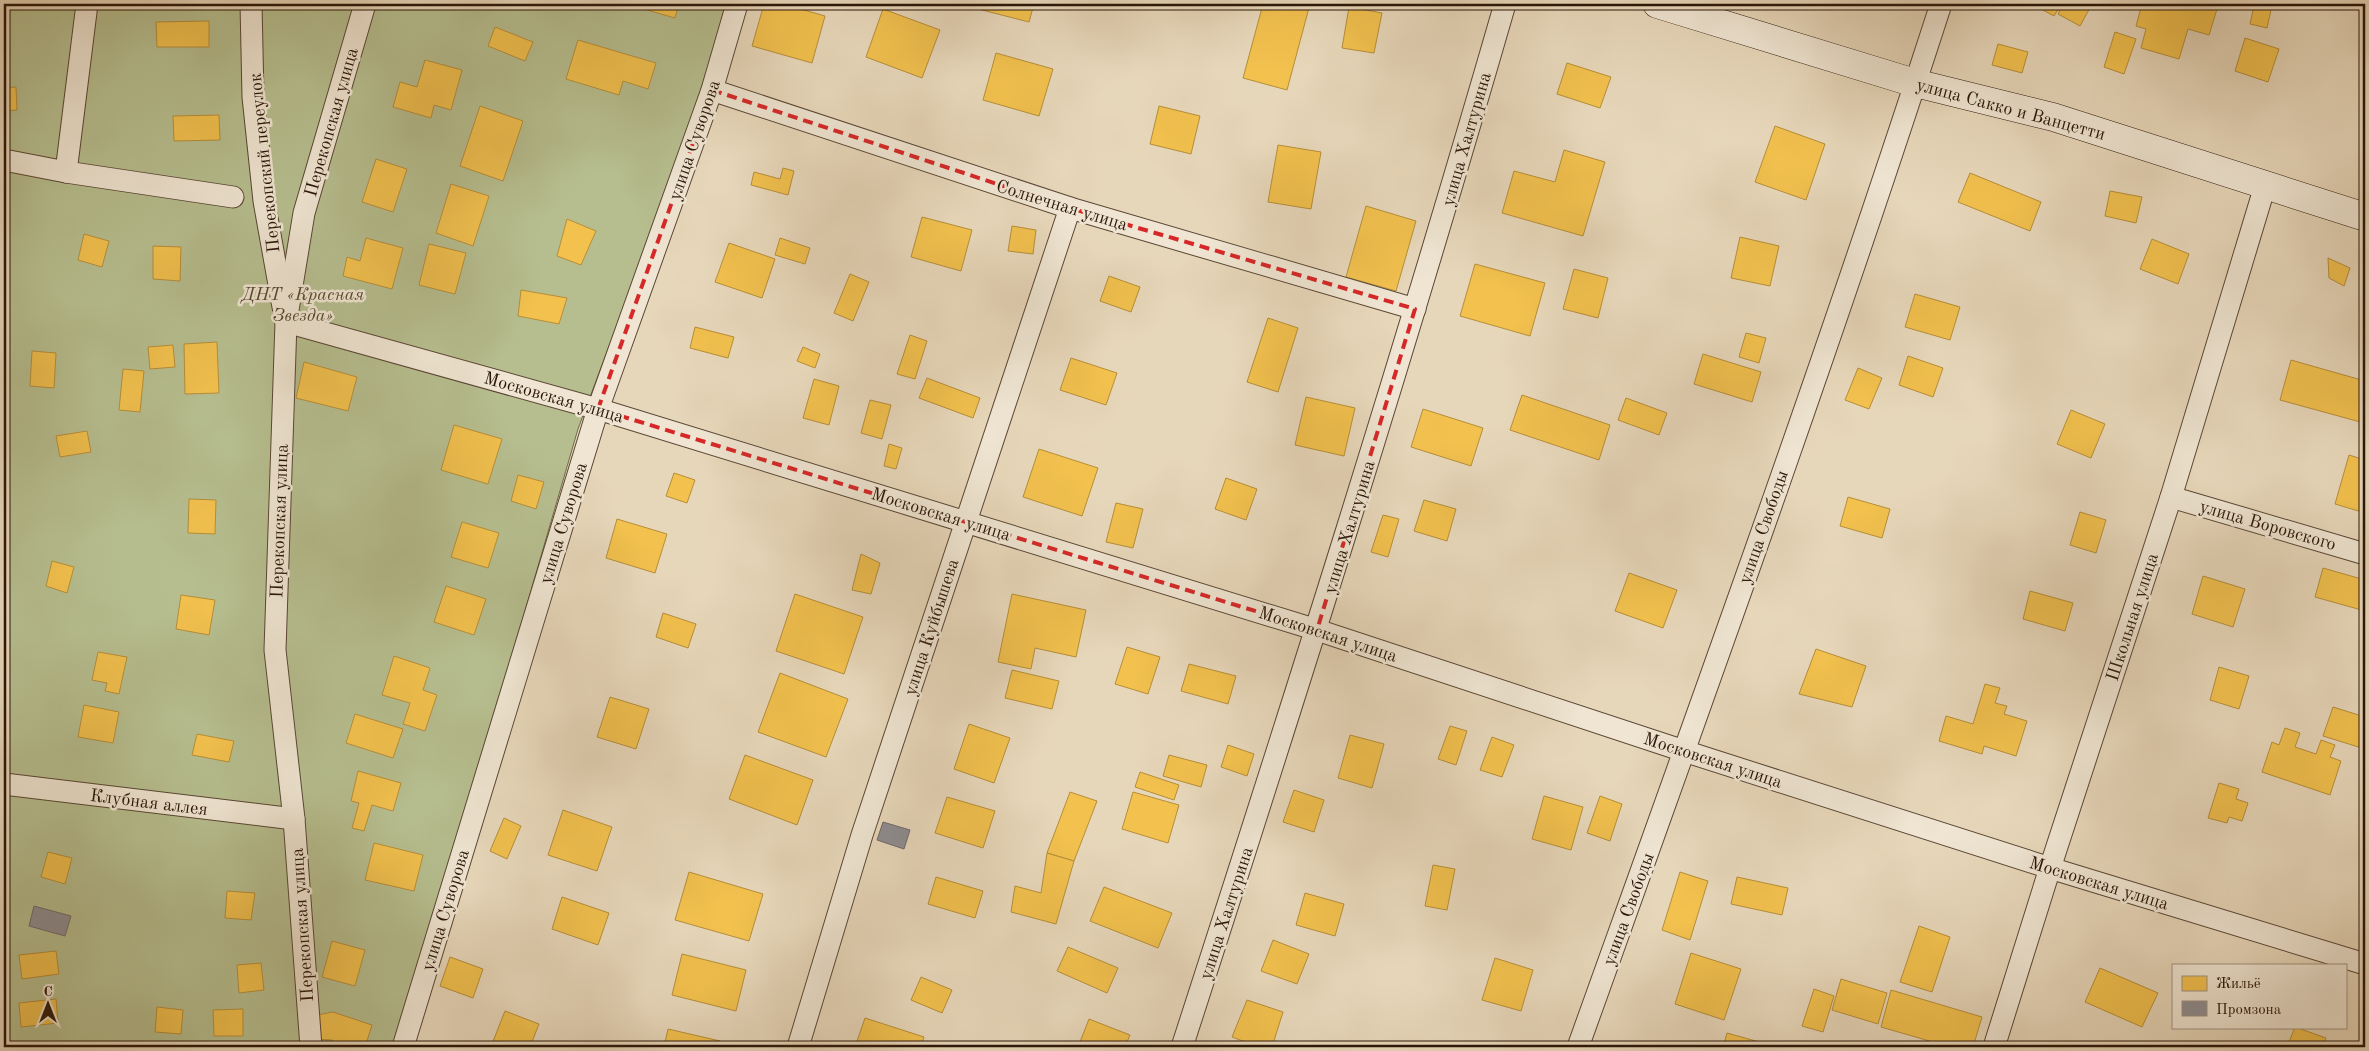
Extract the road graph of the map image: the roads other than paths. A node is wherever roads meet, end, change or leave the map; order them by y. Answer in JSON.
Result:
{"nodes":[{"id":1,"x":87,"y":4,"type":"edge"},
{"id":2,"x":251,"y":4,"type":"edge"},
{"id":3,"x":365,"y":4,"type":"edge"},
{"id":4,"x":737,"y":4,"type":"edge"},
{"id":5,"x":1505,"y":4,"type":"edge"},
{"id":6,"x":1657,"y":4,"type":"edge"},
{"id":7,"x":1941,"y":4,"type":"edge"},
{"id":8,"x":1915,"y":83,"type":"junction"},
{"id":9,"x":712,"y":90,"type":"junction"},
{"id":10,"x":4,"y":160,"type":"edge"},
{"id":11,"x":66,"y":172,"type":"junction"},
{"id":12,"x":2265,"y":186,"type":"junction"},
{"id":13,"x":233,"y":197,"type":"dead end"},
{"id":14,"x":1070,"y":208,"type":"junction"},
{"id":15,"x":2365,"y":217,"type":"edge"},
{"id":16,"x":1416,"y":309,"type":"junction"},
{"id":17,"x":286,"y":322,"type":"junction"},
{"id":18,"x":598,"y":409,"type":"junction"},
{"id":19,"x":2171,"y":497,"type":"junction"},
{"id":20,"x":966,"y":522,"type":"junction"},
{"id":21,"x":2365,"y":554,"type":"edge"},
{"id":22,"x":1317,"y":630,"type":"junction"},
{"id":23,"x":1684,"y":751,"type":"junction"},
{"id":24,"x":4,"y":784,"type":"edge"},
{"id":25,"x":294,"y":819,"type":"junction"},
{"id":26,"x":2050,"y":868,"type":"junction"},
{"id":27,"x":2365,"y":964,"type":"edge"},
{"id":28,"x":311,"y":1047,"type":"edge"},
{"id":29,"x":403,"y":1047,"type":"edge"},
{"id":30,"x":798,"y":1047,"type":"edge"},
{"id":31,"x":1182,"y":1047,"type":"edge"},
{"id":32,"x":1578,"y":1047,"type":"edge"},
{"id":33,"x":1994,"y":1047,"type":"edge"}],
"edges":[{"from":1,"to":11,"type":"street"},
{"from":2,"to":17,"type":"street","name":"Перекопский переулок"},
{"from":3,"to":17,"type":"street","name":"Перекопская улица"},
{"from":4,"to":9,"type":"street","name":"улица Суворова"},
{"from":5,"to":16,"type":"street","name":"улица Халтурина"},
{"from":6,"to":8,"type":"main road","name":"улица Сакко и Ванцетти"},
{"from":7,"to":8,"type":"street","name":"улица Свободы"},
{"from":8,"to":12,"type":"main road","name":"улица Сакко и Ванцетти"},
{"from":8,"to":23,"type":"street","name":"улица Свободы"},
{"from":9,"to":14,"type":"street","name":"Солнечная улица"},
{"from":9,"to":18,"type":"street","name":"улица Суворова"},
{"from":10,"to":11,"type":"street"},
{"from":11,"to":13,"type":"street"},
{"from":12,"to":15,"type":"main road","name":"улица Сакко и Ванцетти"},
{"from":12,"to":19,"type":"street","name":"Школьная улица"},
{"from":14,"to":16,"type":"street","name":"Солнечная улица"},
{"from":14,"to":20,"type":"street","name":"улица Куйбышева"},
{"from":16,"to":22,"type":"street","name":"улица Халтурина"},
{"from":17,"to":18,"type":"street","name":"Московская улица"},
{"from":17,"to":25,"type":"street","name":"Перекопская улица"},
{"from":18,"to":20,"type":"street","name":"Московская улица"},
{"from":18,"to":29,"type":"street","name":"улица Суворова"},
{"from":19,"to":21,"type":"street","name":"улица Воровского"},
{"from":19,"to":26,"type":"street","name":"Школьная улица"},
{"from":20,"to":22,"type":"street","name":"Московская улица"},
{"from":20,"to":30,"type":"street","name":"улица Куйбышева"},
{"from":22,"to":23,"type":"street","name":"Московская улица"},
{"from":22,"to":31,"type":"street","name":"улица Халтурина"},
{"from":23,"to":26,"type":"street","name":"Московская улица"},
{"from":23,"to":32,"type":"street","name":"улица Свободы"},
{"from":24,"to":25,"type":"street","name":"Клубная аллея"},
{"from":25,"to":28,"type":"street","name":"Перекопская улица"},
{"from":26,"to":27,"type":"street","name":"Московская улица"},
{"from":26,"to":33,"type":"street","name":"Школьная улица"}]}
